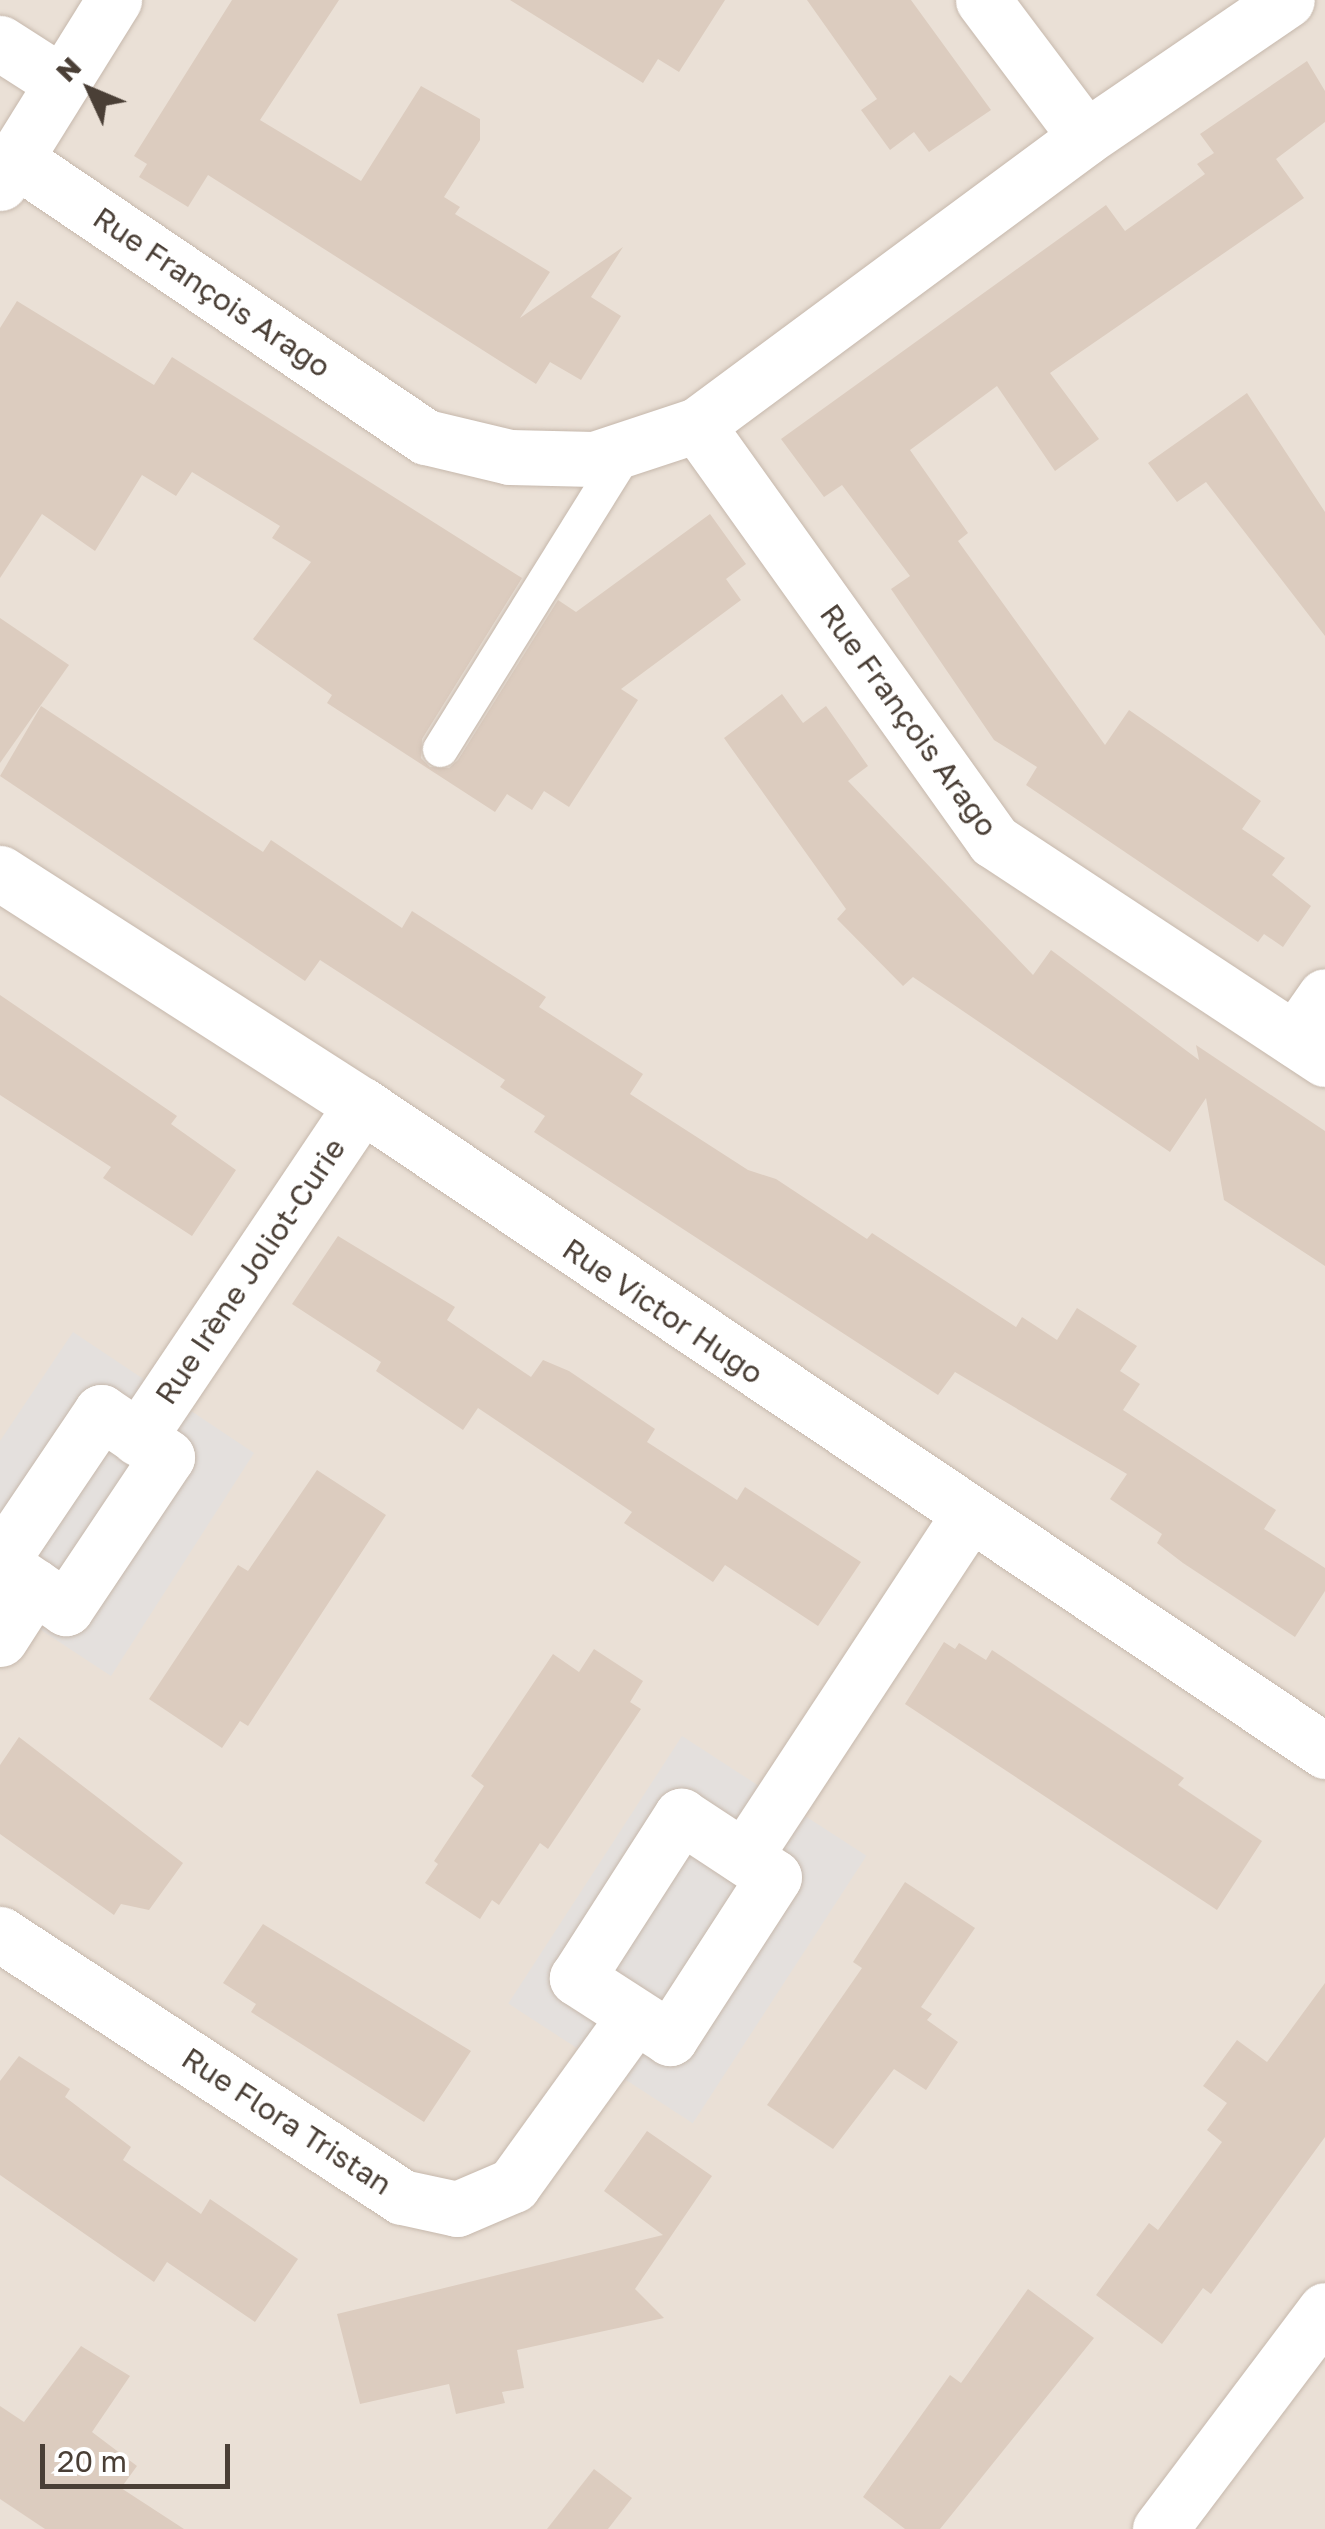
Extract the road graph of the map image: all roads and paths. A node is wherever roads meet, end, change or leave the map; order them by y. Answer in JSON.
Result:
{"nodes":[{"id":1,"x":114,"y":0,"type":"edge"},
{"id":2,"x":983,"y":0,"type":"edge"},
{"id":3,"x":1286,"y":0,"type":"edge"},
{"id":4,"x":0,"y":43,"type":"edge"},
{"id":5,"x":60,"y":82,"type":"junction"},
{"id":6,"x":1086,"y":137,"type":"junction"},
{"id":7,"x":7,"y":171,"type":"edge"},
{"id":8,"x":697,"y":424,"type":"junction"},
{"id":9,"x":624,"y":452,"type":"junction"},
{"id":10,"x":440,"y":749,"type":"dead end"},
{"id":11,"x":0,"y":873,"type":"edge"},
{"id":12,"x":1315,"y":1031,"type":"edge"},
{"id":13,"x":362,"y":1105,"type":"junction"},
{"id":14,"x":138,"y":1438,"type":"junction"},
{"id":15,"x":967,"y":1517,"type":"junction"},
{"id":16,"x":11,"y":1570,"type":"edge"},
{"id":17,"x":0,"y":1639,"type":"edge"},
{"id":18,"x":1325,"y":1751,"type":"edge"},
{"id":19,"x":744,"y":1857,"type":"junction"},
{"id":20,"x":0,"y":1934,"type":"edge"},
{"id":21,"x":635,"y":2016,"type":"junction"},
{"id":22,"x":1325,"y":2310,"type":"edge"},
{"id":23,"x":1160,"y":2529,"type":"edge"}],
"edges":[{"from":1,"to":5,"type":"street"},
{"from":2,"to":6,"type":"street"},
{"from":3,"to":6,"type":"street","name":"Rue François Arago"},
{"from":4,"to":5,"type":"street"},
{"from":5,"to":7,"type":"street"},
{"from":6,"to":8,"type":"street","name":"Rue François Arago"},
{"from":7,"to":9,"type":"street","name":"Rue François Arago"},
{"from":8,"to":9,"type":"street","name":"Rue François Arago"},
{"from":8,"to":12,"type":"street","name":"Rue François Arago"},
{"from":9,"to":10,"type":"lane"},
{"from":11,"to":13,"type":"street","name":"Rue Victor Hugo"},
{"from":13,"to":14,"type":"street","name":"Rue Irène Joliot-Curie"},
{"from":13,"to":15,"type":"street","name":"Rue Victor Hugo"},
{"from":14,"to":16,"type":"street","name":"Rue Irène Joliot-Curie"},
{"from":14,"to":16,"type":"street","name":"Rue Irène Joliot-Curie"},
{"from":15,"to":18,"type":"street","name":"Rue Victor Hugo"},
{"from":15,"to":19,"type":"street"},
{"from":16,"to":17,"type":"street","name":"Rue Irène Joliot-Curie"},
{"from":19,"to":21,"type":"street"},
{"from":19,"to":21,"type":"street"},
{"from":20,"to":21,"type":"street","name":"Rue Flora Tristan"},
{"from":22,"to":23,"type":"street"}]}
